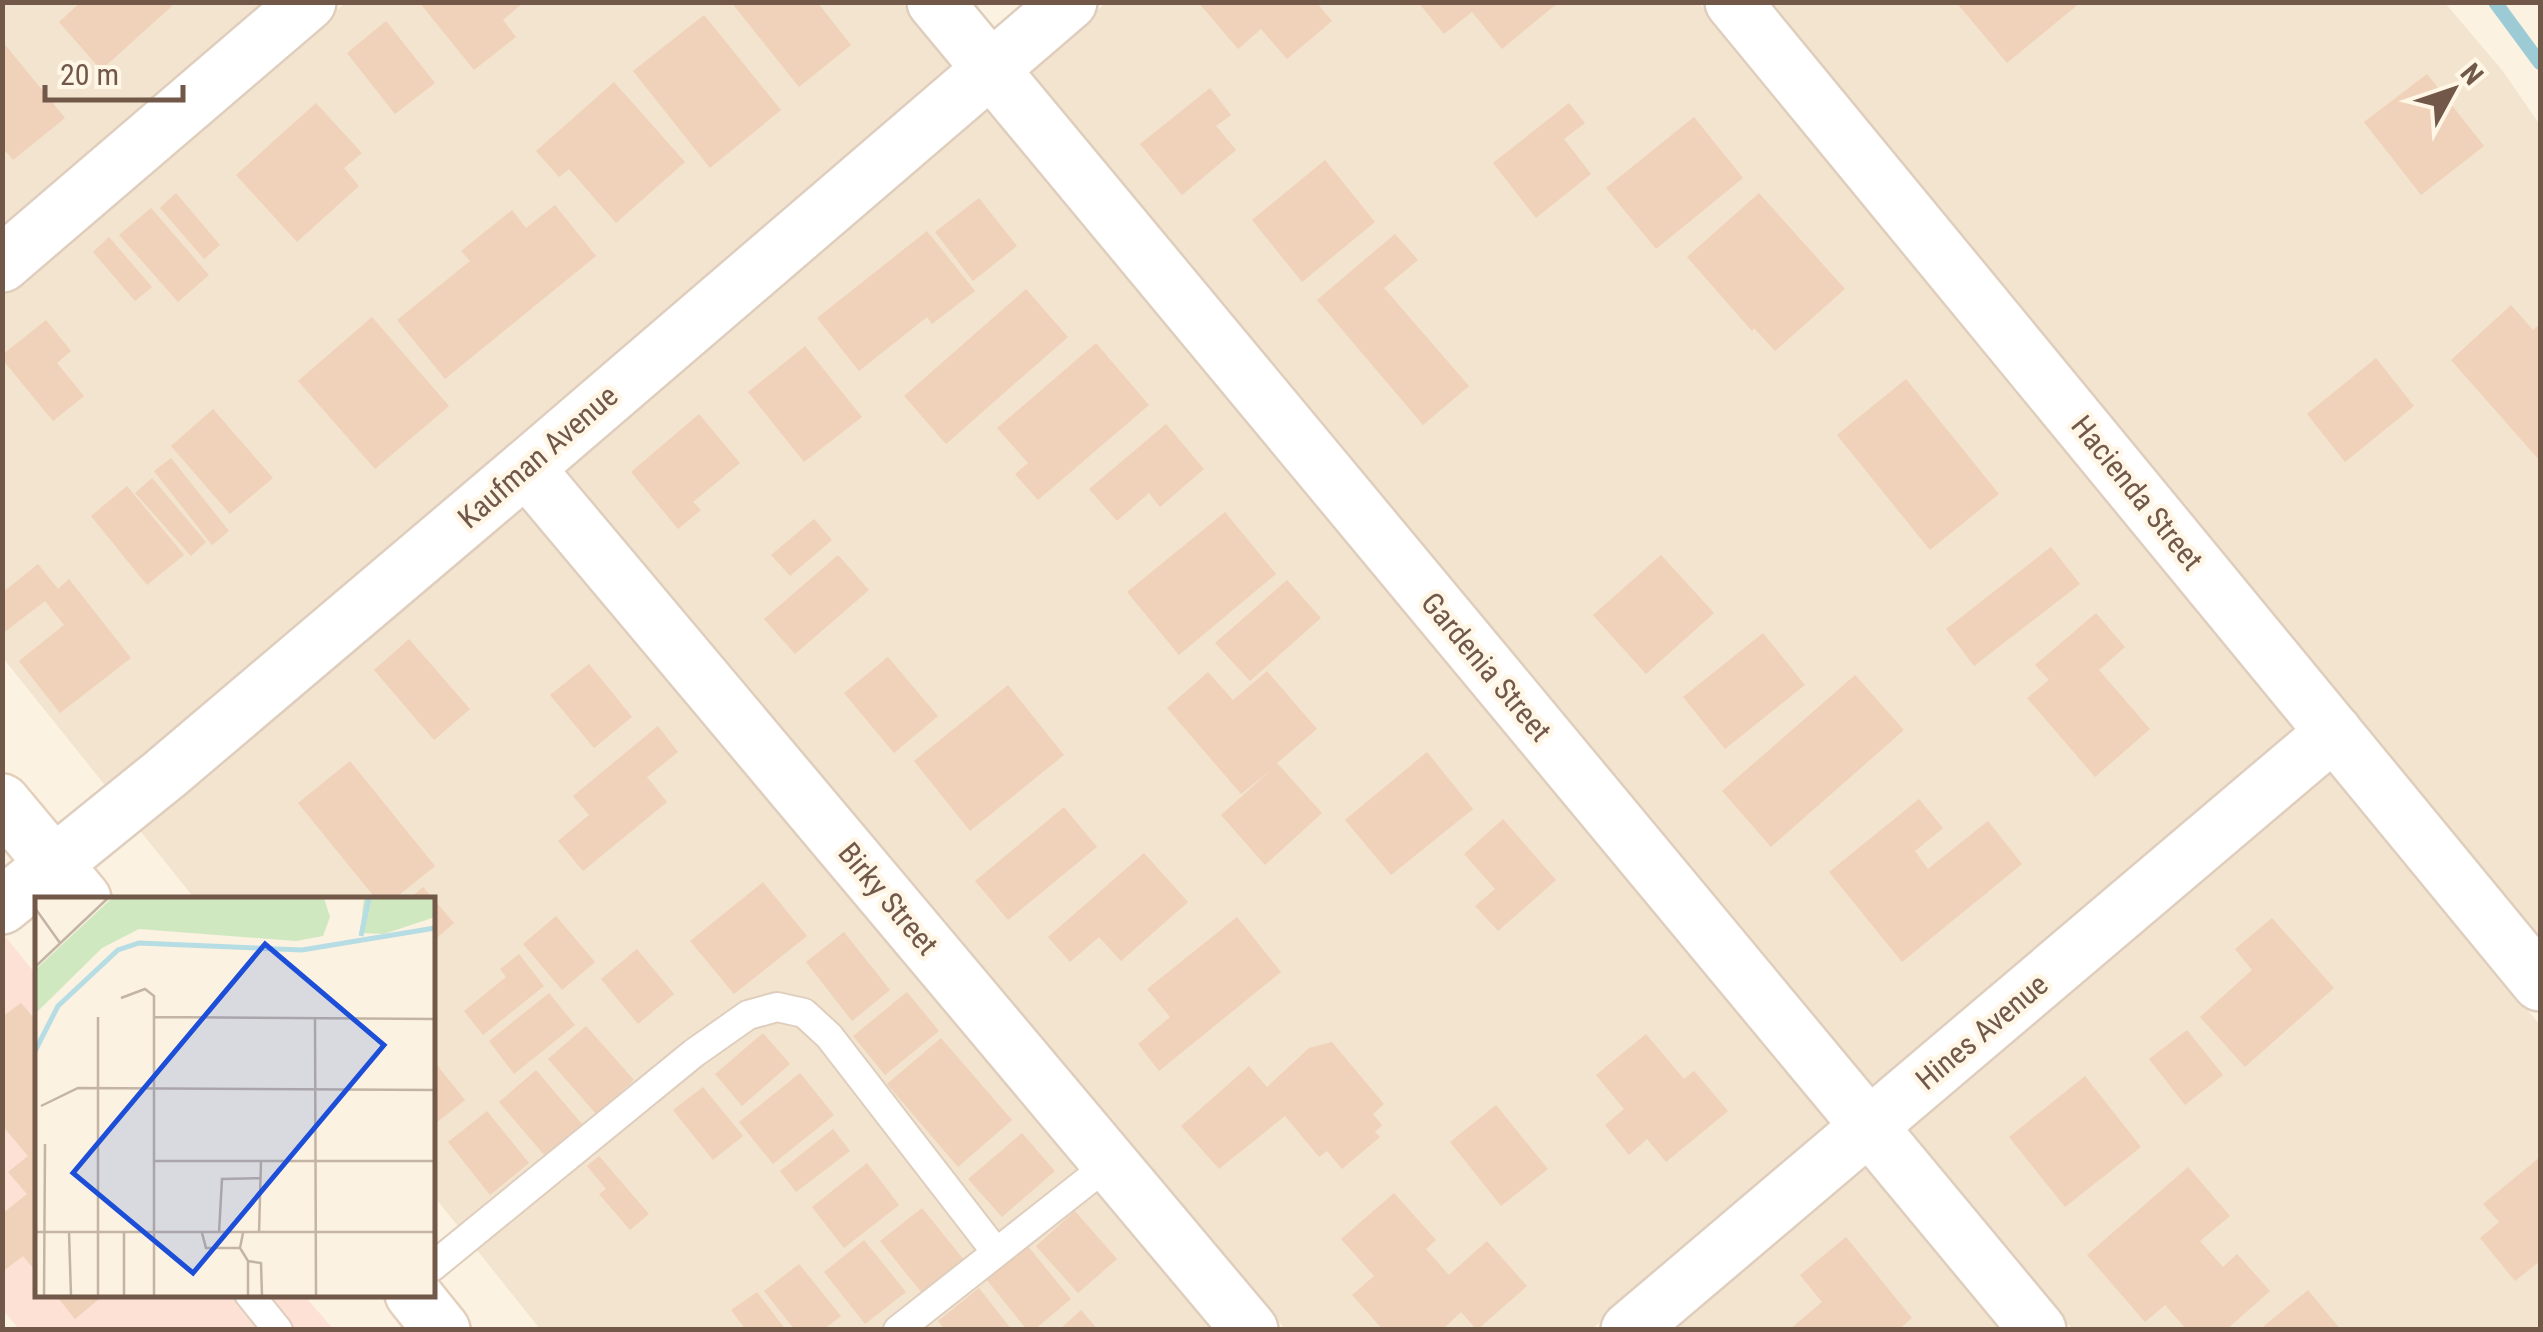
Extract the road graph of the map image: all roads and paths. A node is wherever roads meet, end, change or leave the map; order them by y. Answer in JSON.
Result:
{"nodes":[{"id":1,"x":308,"y":2,"type":"edge"},
{"id":2,"x":935,"y":2,"type":"edge"},
{"id":3,"x":1069,"y":2,"type":"edge"},
{"id":4,"x":1734,"y":2,"type":"edge"},
{"id":5,"x":989,"y":70,"type":"junction"},
{"id":6,"x":2,"y":264,"type":"edge"},
{"id":7,"x":526,"y":468,"type":"junction"},
{"id":8,"x":2334,"y":732,"type":"junction"},
{"id":9,"x":2,"y":802,"type":"edge"},
{"id":10,"x":68,"y":882,"type":"edge"},
{"id":11,"x":2,"y":906,"type":"edge"},
{"id":12,"x":2540,"y":983,"type":"edge"},
{"id":13,"x":1870,"y":1127,"type":"junction"},
{"id":14,"x":1110,"y":1163,"type":"junction"},
{"id":15,"x":996,"y":1252,"type":"junction"},
{"id":16,"x":435,"y":1265,"type":"edge"},
{"id":17,"x":251,"y":1297,"type":"edge"},
{"id":18,"x":415,"y":1297,"type":"edge"},
{"id":19,"x":278,"y":1330,"type":"edge"},
{"id":20,"x":442,"y":1330,"type":"edge"},
{"id":21,"x":898,"y":1330,"type":"edge"},
{"id":22,"x":1250,"y":1330,"type":"edge"},
{"id":23,"x":1628,"y":1330,"type":"edge"},
{"id":24,"x":2038,"y":1330,"type":"edge"}],
"edges":[{"from":1,"to":6,"type":"street"},
{"from":2,"to":5,"type":"street","name":"Gardenia Street"},
{"from":3,"to":5,"type":"street","name":"Kaufman Avenue"},
{"from":4,"to":8,"type":"street","name":"Hacienda Street"},
{"from":5,"to":7,"type":"street","name":"Kaufman Avenue"},
{"from":5,"to":13,"type":"street","name":"Gardenia Street"},
{"from":7,"to":10,"type":"street","name":"Kaufman Avenue"},
{"from":7,"to":14,"type":"street","name":"Birky Street"},
{"from":8,"to":12,"type":"street","name":"Hacienda Street"},
{"from":8,"to":13,"type":"street","name":"Hines Avenue"},
{"from":9,"to":10,"type":"street"},
{"from":10,"to":11,"type":"street","name":"Kaufman Avenue"},
{"from":13,"to":23,"type":"street","name":"Hines Avenue"},
{"from":13,"to":24,"type":"street","name":"Gardenia Street"},
{"from":14,"to":15,"type":"lane"},
{"from":14,"to":22,"type":"street","name":"Birky Street"},
{"from":15,"to":16,"type":"lane"},
{"from":15,"to":21,"type":"lane"},
{"from":17,"to":19,"type":"lane"},
{"from":18,"to":20,"type":"street"}]}
